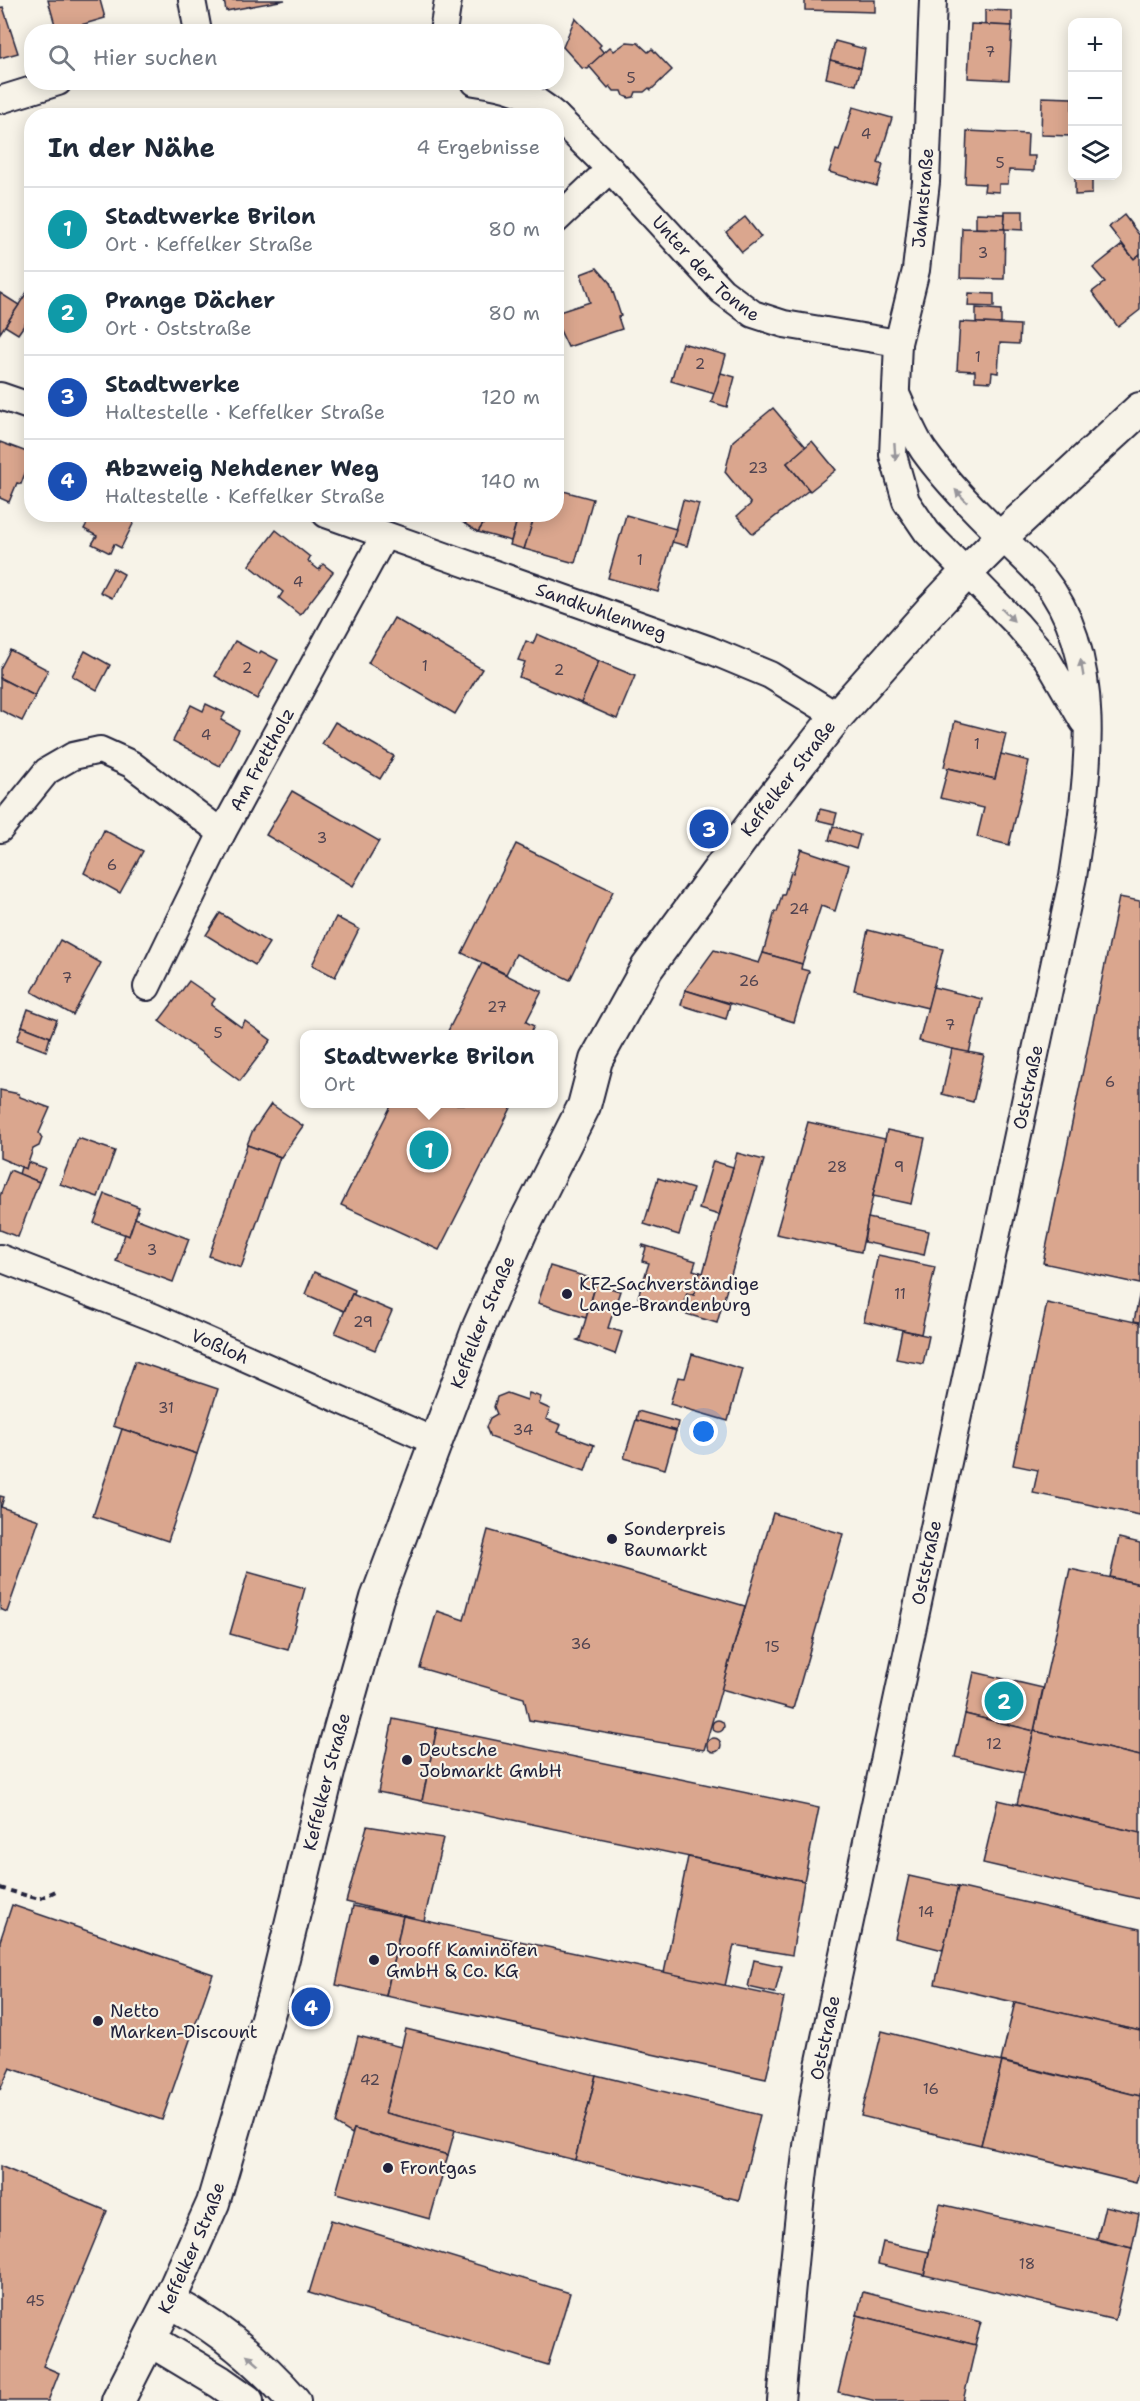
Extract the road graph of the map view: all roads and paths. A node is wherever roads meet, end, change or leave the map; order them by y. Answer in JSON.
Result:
{"nodes":[{"id":1,"x":192,"y":0,"type":"edge"},
{"id":2,"x":448,"y":0,"type":"edge"},
{"id":3,"x":933,"y":0,"type":"edge"},
{"id":4,"x":196,"y":24,"type":"edge"},
{"id":5,"x":444,"y":24,"type":"edge"},
{"id":6,"x":32,"y":90,"type":"edge"},
{"id":7,"x":514,"y":90,"type":"edge"},
{"id":8,"x":0,"y":100,"type":"edge"},
{"id":9,"x":545,"y":108,"type":"edge"},
{"id":10,"x":564,"y":124,"type":"edge"},
{"id":11,"x":610,"y":169,"type":"junction"},
{"id":12,"x":564,"y":212,"type":"edge"},
{"id":13,"x":898,"y":344,"type":"junction"},
{"id":14,"x":896,"y":394,"type":"junction"},
{"id":15,"x":0,"y":396,"type":"edge"},
{"id":16,"x":24,"y":404,"type":"edge"},
{"id":17,"x":1140,"y":409,"type":"edge"},
{"id":18,"x":361,"y":522,"type":"edge"},
{"id":19,"x":384,"y":536,"type":"junction"},
{"id":20,"x":1002,"y":538,"type":"junction"},
{"id":21,"x":966,"y":573,"type":"junction"},
{"id":22,"x":837,"y":716,"type":"junction"},
{"id":23,"x":1086,"y":727,"type":"junction"},
{"id":24,"x":0,"y":829,"type":"edge"},
{"id":25,"x":222,"y":833,"type":"junction"},
{"id":26,"x":147,"y":987,"type":"dead end"},
{"id":27,"x":0,"y":1258,"type":"edge"},
{"id":28,"x":436,"y":1442,"type":"junction"},
{"id":29,"x":0,"y":1888,"type":"edge"},
{"id":30,"x":58,"y":1890,"type":"dead end"},
{"id":31,"x":169,"y":2301,"type":"junction"},
{"id":32,"x":150,"y":2340,"type":"junction"},
{"id":33,"x":118,"y":2401,"type":"edge"},
{"id":34,"x":247,"y":2401,"type":"edge"},
{"id":35,"x":294,"y":2401,"type":"edge"},
{"id":36,"x":782,"y":2401,"type":"edge"}],
"edges":[{"from":1,"to":4,"type":"street"},
{"from":2,"to":5,"type":"street"},
{"from":3,"to":13,"type":"street","name":"Jahnstraße"},
{"from":6,"to":8,"type":"street"},
{"from":7,"to":9,"type":"street","name":"Unter der Tonne"},
{"from":10,"to":11,"type":"street","name":"Unter der Tonne"},
{"from":11,"to":12,"type":"street"},
{"from":11,"to":13,"type":"street","name":"Unter der Tonne"},
{"from":13,"to":14,"type":"street","name":"Jahnstraße"},
{"from":20,"to":14,"type":"street","name":"Jahnstraße","one_way":true},
{"from":14,"to":21,"type":"street","name":"Jahnstraße","one_way":true},
{"from":15,"to":16,"type":"street"},
{"from":17,"to":20,"type":"street","name":"Keffelker Straße"},
{"from":18,"to":19,"type":"street","name":"Sandkuhlenweg"},
{"from":19,"to":22,"type":"street","name":"Sandkuhlenweg"},
{"from":19,"to":25,"type":"street","name":"Am Frettholz"},
{"from":20,"to":21,"type":"street","name":"Keffelker Straße"},
{"from":23,"to":20,"type":"street","name":"Oststraße","one_way":true},
{"from":21,"to":22,"type":"street","name":"Keffelker Straße"},
{"from":21,"to":23,"type":"street","one_way":true},
{"from":22,"to":28,"type":"street","name":"Keffelker Straße"},
{"from":23,"to":36,"type":"street","name":"Oststraße"},
{"from":24,"to":25,"type":"street"},
{"from":25,"to":26,"type":"street","name":"Am Frettholz"},
{"from":27,"to":28,"type":"street","name":"Voßloh"},
{"from":28,"to":31,"type":"street","name":"Keffelker Straße"},
{"from":29,"to":30,"type":"path"},
{"from":31,"to":32,"type":"street","name":"Keffelker Straße"},
{"from":35,"to":31,"type":"street","one_way":true},
{"from":32,"to":33,"type":"street","name":"Keffelker Straße"},
{"from":32,"to":34,"type":"street"}]}
